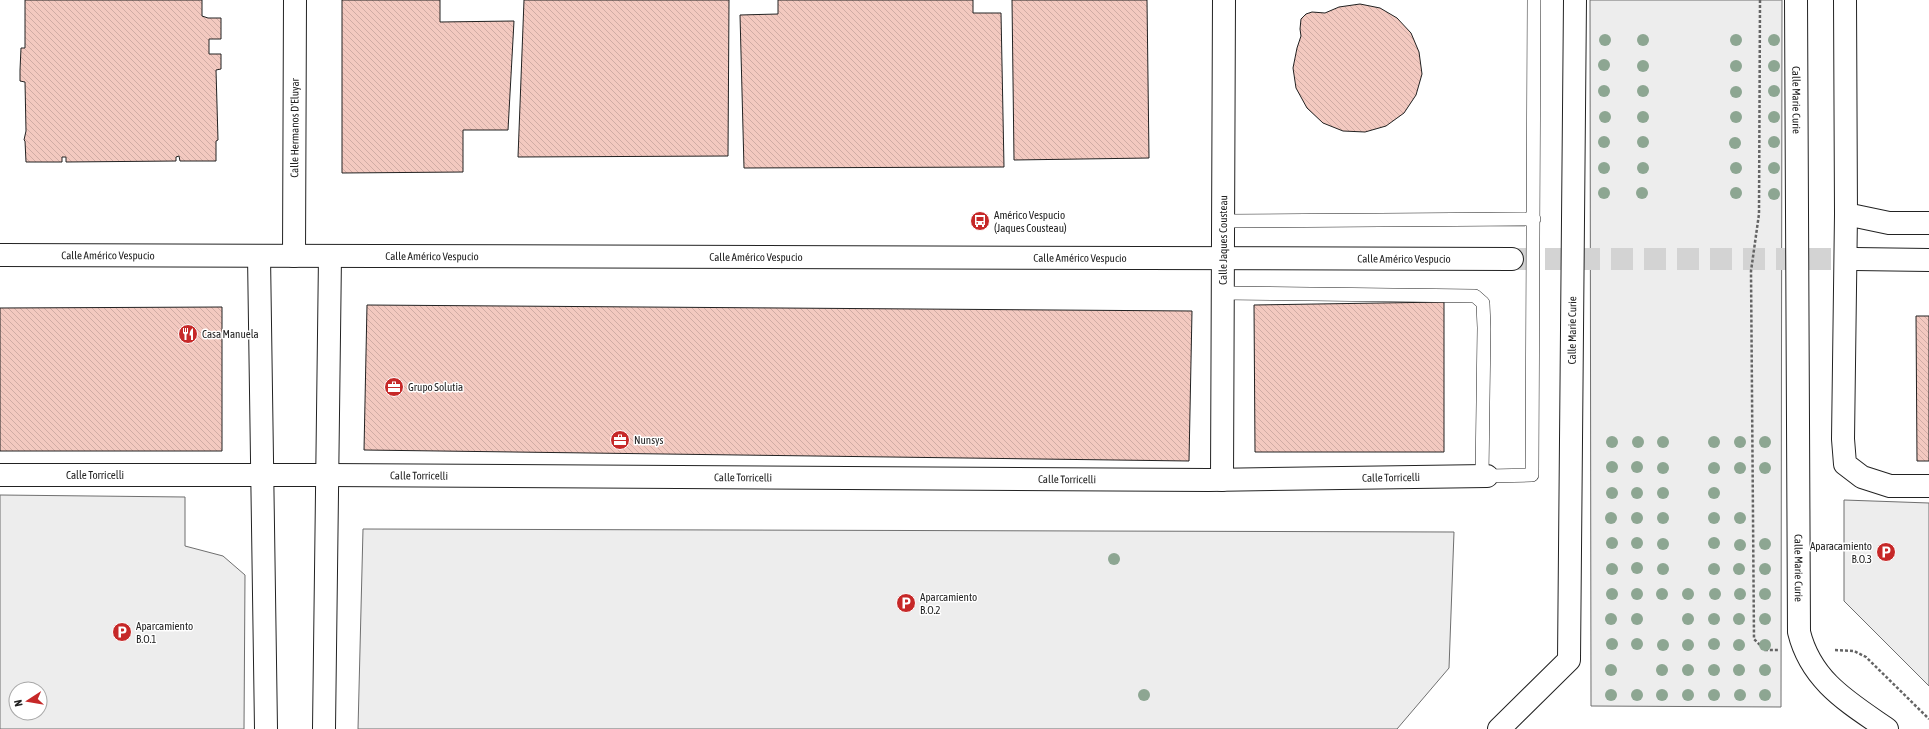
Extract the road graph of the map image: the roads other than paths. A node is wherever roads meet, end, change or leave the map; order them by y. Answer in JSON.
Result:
{"nodes":[{"id":1,"x":296,"y":0,"type":"edge"},
{"id":2,"x":1224,"y":0,"type":"edge"},
{"id":3,"x":1534,"y":0,"type":"edge"},
{"id":4,"x":1575,"y":0,"type":"edge"},
{"id":5,"x":1796,"y":0,"type":"edge"},
{"id":6,"x":1845,"y":0,"type":"edge"},
{"id":7,"x":1846,"y":214,"type":"junction"},
{"id":8,"x":1534,"y":219,"type":"junction"},
{"id":9,"x":1224,"y":221,"type":"junction"},
{"id":10,"x":1929,"y":223,"type":"edge"},
{"id":11,"x":0,"y":255,"type":"edge"},
{"id":12,"x":259,"y":256,"type":"junction"},
{"id":13,"x":294,"y":256,"type":"junction"},
{"id":14,"x":330,"y":256,"type":"junction"},
{"id":15,"x":1223,"y":258,"type":"junction"},
{"id":16,"x":1512,"y":259,"type":"tunnel mouth"},
{"id":17,"x":1855,"y":259,"type":"tunnel mouth"},
{"id":18,"x":1929,"y":260,"type":"edge"},
{"id":19,"x":1224,"y":293,"type":"junction"},
{"id":20,"x":262,"y":475,"type":"junction"},
{"id":21,"x":327,"y":475,"type":"junction"},
{"id":22,"x":0,"y":476,"type":"edge"},
{"id":23,"x":1485,"y":476,"type":"junction"},
{"id":24,"x":1222,"y":480,"type":"junction"},
{"id":25,"x":1929,"y":486,"type":"edge"},
{"id":26,"x":266,"y":729,"type":"edge"},
{"id":27,"x":324,"y":729,"type":"edge"},
{"id":28,"x":1499,"y":729,"type":"edge"},
{"id":29,"x":1887,"y":729,"type":"edge"}],
"edges":[{"from":1,"to":13,"type":"street","name":"Calle Hermanos D'Eluyar"},
{"from":2,"to":9,"type":"street","name":"Calle Jaques Cousteau"},
{"from":3,"to":8,"type":"lane"},
{"from":4,"to":28,"type":"street","name":"Calle Marie Curie"},
{"from":5,"to":29,"type":"street","name":"Calle Marie Curie"},
{"from":6,"to":7,"type":"street"},
{"from":7,"to":10,"type":"street"},
{"from":7,"to":25,"type":"street"},
{"from":8,"to":9,"type":"lane"},
{"from":8,"to":23,"type":"lane"},
{"from":9,"to":15,"type":"street","name":"Calle Jaques Cousteau"},
{"from":11,"to":12,"type":"street","name":"Calle Américo Vespucio"},
{"from":12,"to":13,"type":"street","name":"Calle Américo Vespucio"},
{"from":12,"to":20,"type":"street"},
{"from":13,"to":14,"type":"street","name":"Calle Américo Vespucio"},
{"from":14,"to":15,"type":"street","name":"Calle Américo Vespucio"},
{"from":14,"to":21,"type":"street"},
{"from":15,"to":16,"type":"street","name":"Calle Américo Vespucio"},
{"from":15,"to":19,"type":"street","name":"Calle Jaques Cousteau"},
{"from":17,"to":18,"type":"street"},
{"from":19,"to":23,"type":"lane"},
{"from":19,"to":24,"type":"street","name":"Calle Jaques Cousteau"},
{"from":20,"to":21,"type":"street","name":"Calle Torricelli"},
{"from":20,"to":22,"type":"street","name":"Calle Torricelli"},
{"from":20,"to":26,"type":"street"},
{"from":21,"to":24,"type":"street","name":"Calle Torricelli"},
{"from":21,"to":27,"type":"street"},
{"from":23,"to":24,"type":"street","name":"Calle Torricelli"}]}
